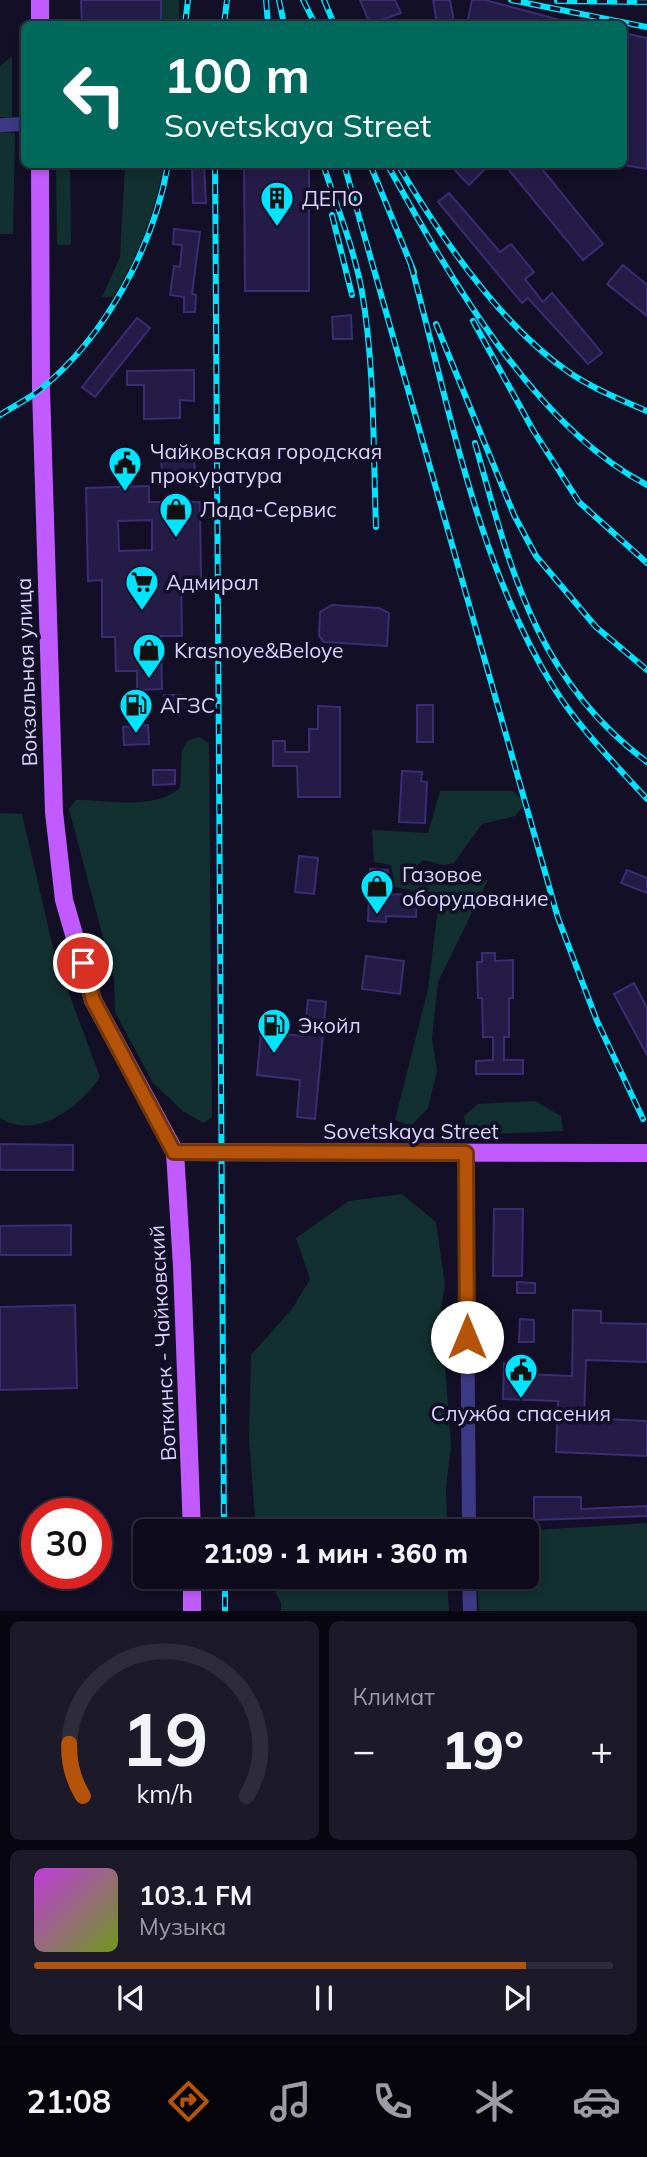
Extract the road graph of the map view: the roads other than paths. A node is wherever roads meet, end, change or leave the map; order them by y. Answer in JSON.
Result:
{"nodes":[{"id":1,"x":40,"y":0,"type":"edge"},
{"id":2,"x":40,"y":21,"type":"edge"},
{"id":3,"x":21,"y":124,"type":"edge"},
{"id":4,"x":2,"y":125,"type":"edge"},
{"id":5,"x":40,"y":168,"type":"edge"},
{"id":6,"x":174,"y":1152,"type":"junction"},
{"id":7,"x":466,"y":1153,"type":"junction"},
{"id":8,"x":647,"y":1153,"type":"edge"},
{"id":9,"x":192,"y":1519,"type":"edge"},
{"id":10,"x":469,"y":1519,"type":"edge"},
{"id":11,"x":192,"y":1589,"type":"edge"},
{"id":12,"x":469,"y":1589,"type":"edge"},
{"id":13,"x":192,"y":1611,"type":"edge"},
{"id":14,"x":470,"y":1611,"type":"edge"}],
"edges":[{"from":1,"to":2,"type":"main road"},
{"from":3,"to":4,"type":"street"},
{"from":5,"to":6,"type":"main road","name":"Вокзальная улица"},
{"from":6,"to":7,"type":"main road","name":"Sovetskaya Street"},
{"from":6,"to":9,"type":"main road","name":"Воткинск - Чайковский"},
{"from":7,"to":8,"type":"main road","name":"Sovetskaya Street"},
{"from":7,"to":10,"type":"street"},
{"from":11,"to":13,"type":"main road"},
{"from":12,"to":14,"type":"street"}]}
